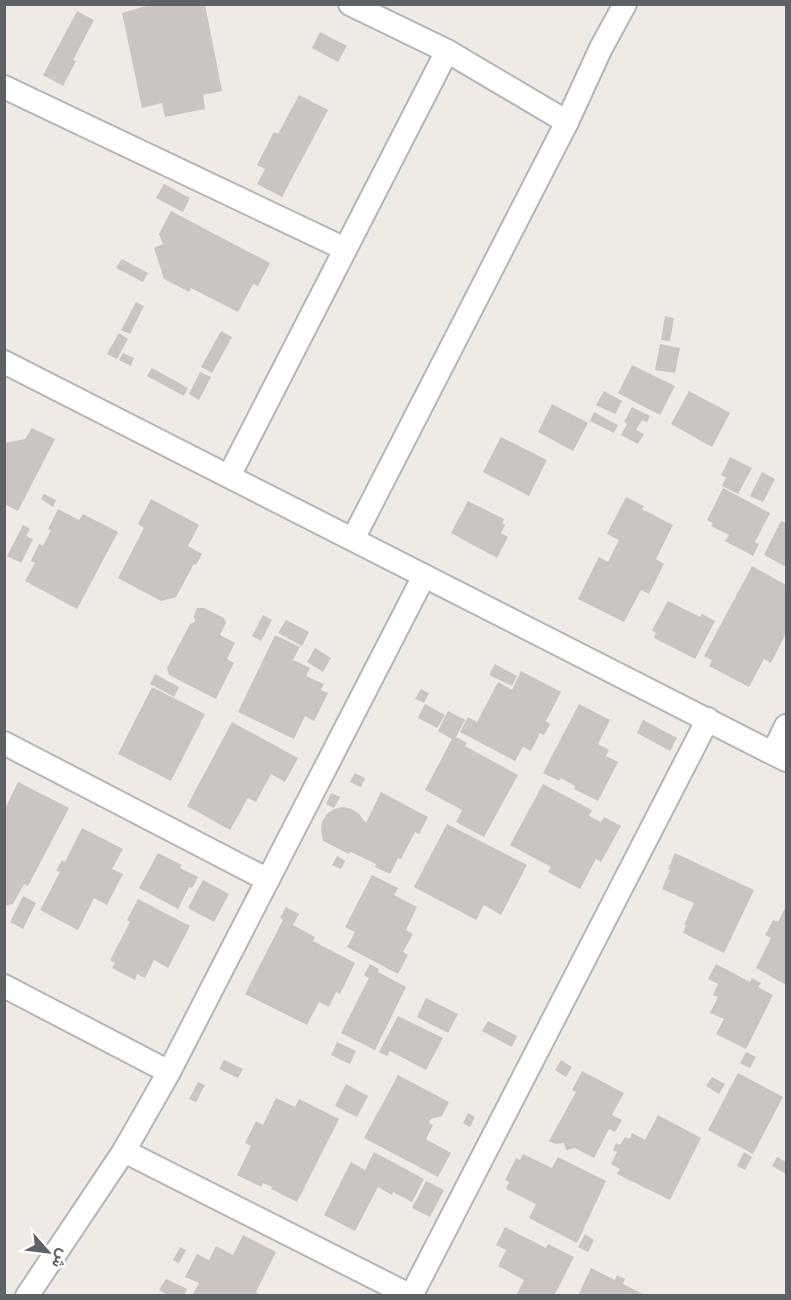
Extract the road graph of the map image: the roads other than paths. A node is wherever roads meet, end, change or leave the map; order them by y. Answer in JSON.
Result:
{"nodes":[{"id":1,"x":350,"y":4,"type":"edge"},
{"id":2,"x":625,"y":4,"type":"edge"},
{"id":3,"x":447,"y":51,"type":"junction"},
{"id":4,"x":4,"y":87,"type":"edge"},
{"id":5,"x":567,"y":122,"type":"junction"},
{"id":6,"x":345,"y":249,"type":"junction"},
{"id":7,"x":4,"y":362,"type":"edge"},
{"id":8,"x":229,"y":476,"type":"junction"},
{"id":9,"x":353,"y":539,"type":"junction"},
{"id":10,"x":424,"y":576,"type":"junction"},
{"id":11,"x":708,"y":719,"type":"junction"},
{"id":12,"x":786,"y":726,"type":"edge"},
{"id":13,"x":4,"y":743,"type":"edge"},
{"id":14,"x":780,"y":756,"type":"edge"},
{"id":15,"x":268,"y":880,"type":"junction"},
{"id":16,"x":4,"y":986,"type":"edge"},
{"id":17,"x":170,"y":1072,"type":"junction"},
{"id":18,"x":123,"y":1151,"type":"junction"},
{"id":19,"x":27,"y":1296,"type":"edge"},
{"id":20,"x":411,"y":1296,"type":"edge"}],
"edges":[{"from":1,"to":3,"type":"street"},
{"from":2,"to":5,"type":"street"},
{"from":3,"to":5,"type":"street"},
{"from":3,"to":6,"type":"street"},
{"from":4,"to":6,"type":"street"},
{"from":5,"to":9,"type":"street"},
{"from":6,"to":8,"type":"street"},
{"from":7,"to":8,"type":"street"},
{"from":8,"to":9,"type":"street"},
{"from":9,"to":10,"type":"street"},
{"from":10,"to":11,"type":"street"},
{"from":10,"to":15,"type":"street"},
{"from":11,"to":14,"type":"street"},
{"from":11,"to":20,"type":"street"},
{"from":12,"to":14,"type":"street"},
{"from":13,"to":15,"type":"street"},
{"from":15,"to":17,"type":"street"},
{"from":16,"to":17,"type":"street"},
{"from":17,"to":18,"type":"street"},
{"from":18,"to":19,"type":"street"},
{"from":18,"to":20,"type":"street"}]}
